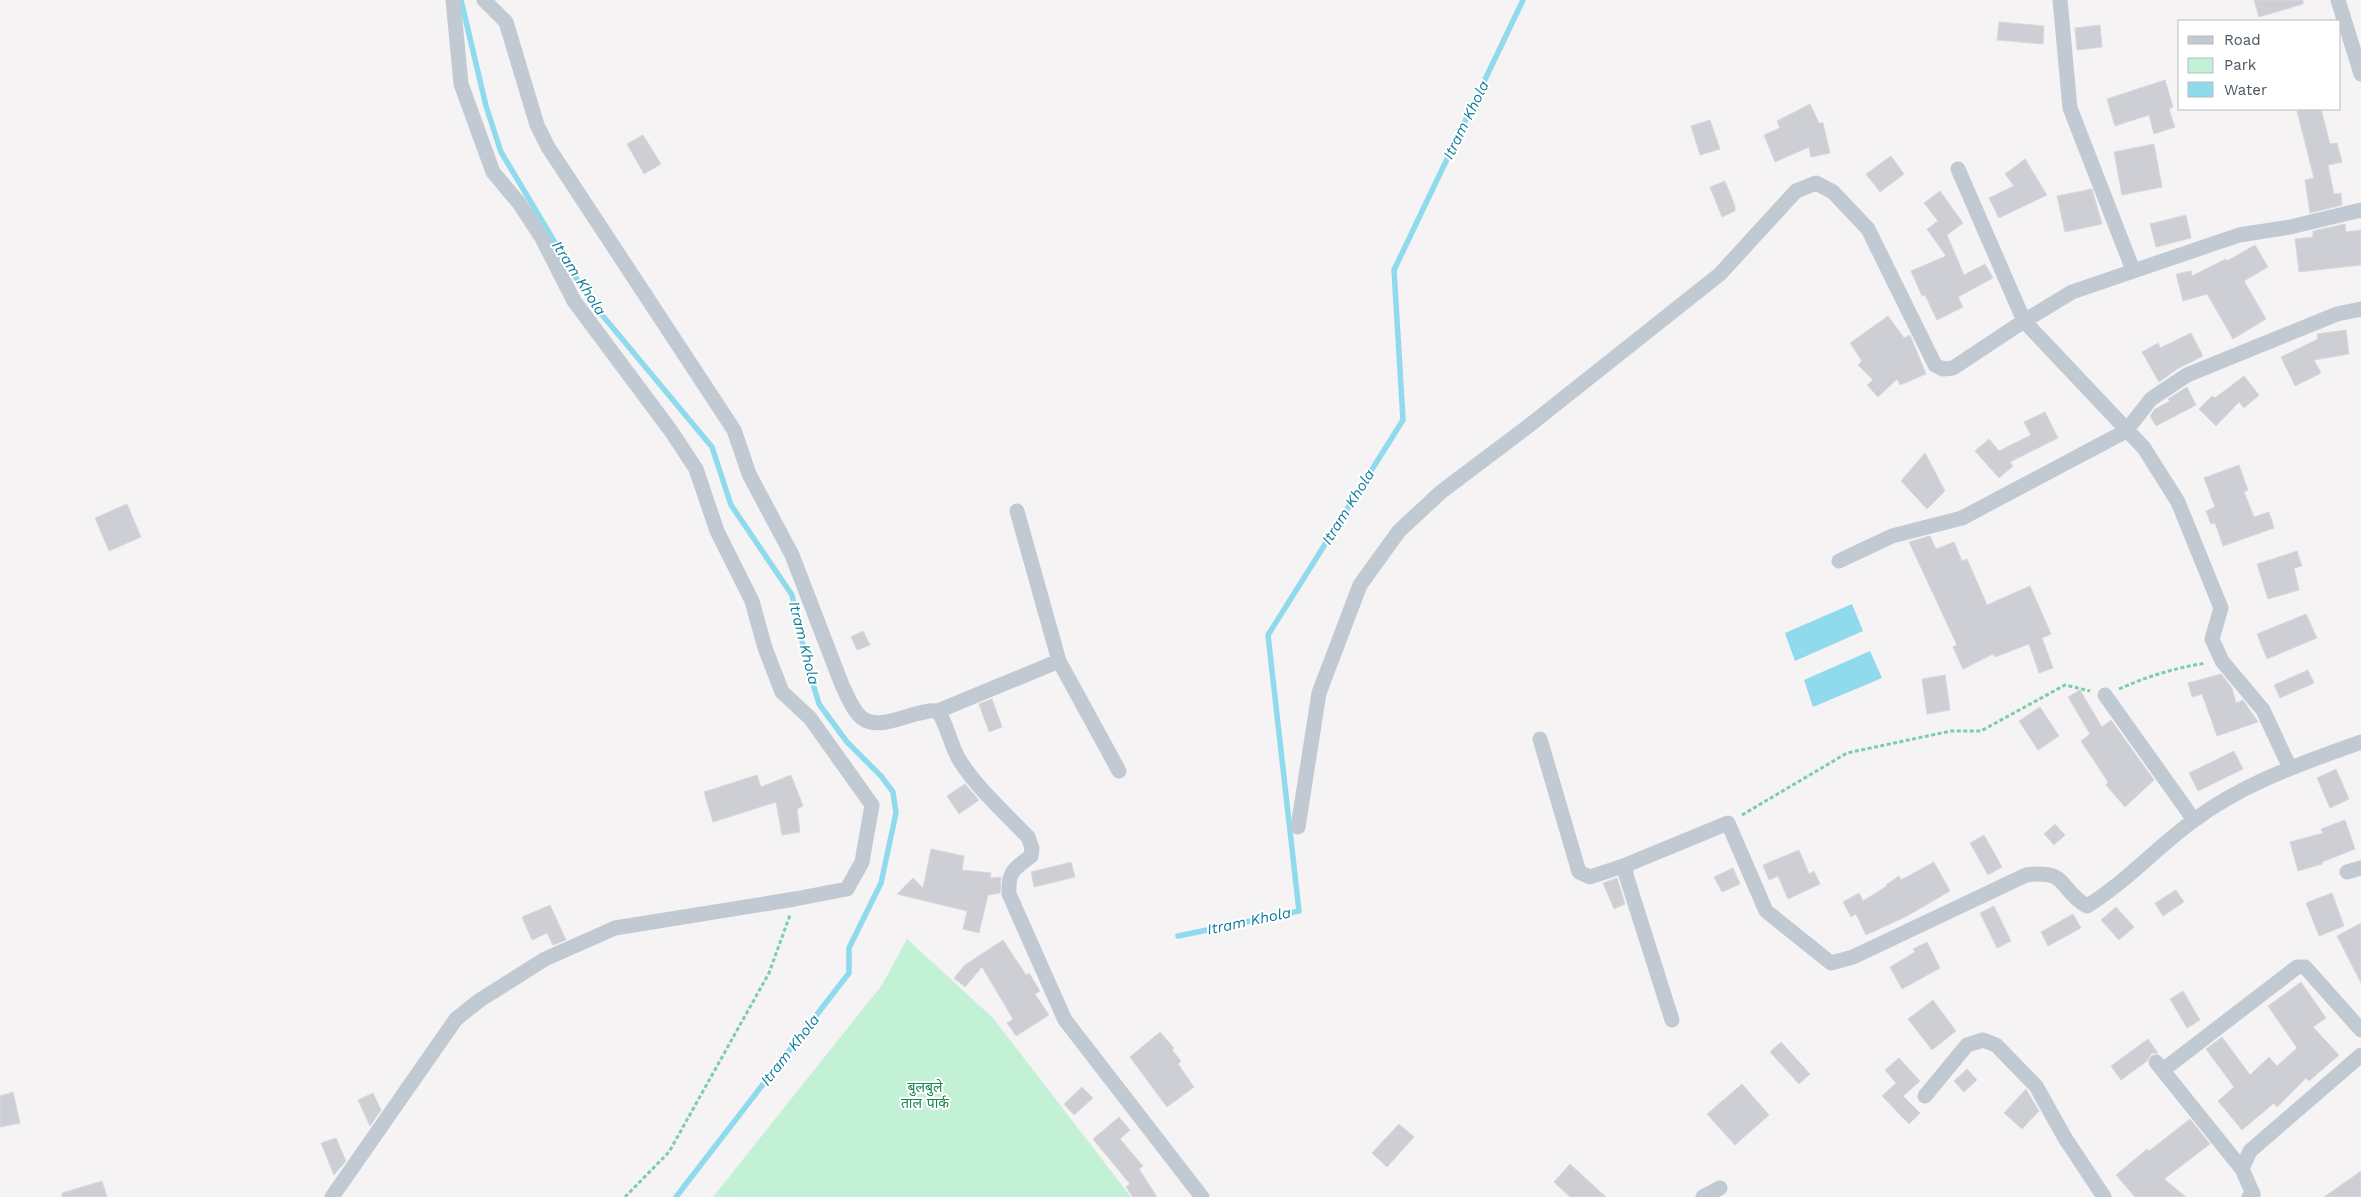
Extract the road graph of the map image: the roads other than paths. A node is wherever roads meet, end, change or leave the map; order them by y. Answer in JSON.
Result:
{"nodes":[{"id":1,"x":453,"y":0,"type":"edge"},
{"id":2,"x":484,"y":0,"type":"edge"},
{"id":3,"x":2060,"y":0,"type":"edge"},
{"id":4,"x":2338,"y":0,"type":"edge"},
{"id":5,"x":2361,"y":74,"type":"edge"},
{"id":6,"x":1958,"y":169,"type":"dead end"},
{"id":7,"x":2361,"y":210,"type":"edge"},
{"id":8,"x":2133,"y":270,"type":"junction"},
{"id":9,"x":2361,"y":309,"type":"edge"},
{"id":10,"x":2024,"y":321,"type":"junction"},
{"id":11,"x":2126,"y":431,"type":"junction"},
{"id":12,"x":1017,"y":511,"type":"dead end"},
{"id":13,"x":1839,"y":561,"type":"dead end"},
{"id":14,"x":1059,"y":661,"type":"junction"},
{"id":15,"x":2105,"y":695,"type":"road end"},
{"id":16,"x":938,"y":711,"type":"junction"},
{"id":17,"x":1540,"y":738,"type":"dead end"},
{"id":18,"x":2361,"y":742,"type":"edge"},
{"id":19,"x":2290,"y":768,"type":"junction"},
{"id":20,"x":1118,"y":771,"type":"dead end"},
{"id":21,"x":2194,"y":820,"type":"junction"},
{"id":22,"x":1298,"y":826,"type":"dead end"},
{"id":23,"x":1626,"y":865,"type":"junction"},
{"id":24,"x":1672,"y":1020,"type":"dead end"},
{"id":25,"x":2361,"y":1030,"type":"edge"},
{"id":26,"x":2361,"y":1055,"type":"edge"},
{"id":27,"x":1925,"y":1096,"type":"dead end"},
{"id":28,"x":2242,"y":1169,"type":"junction"},
{"id":29,"x":1720,"y":1188,"type":"dead end"},
{"id":30,"x":332,"y":1197,"type":"edge"},
{"id":31,"x":1202,"y":1197,"type":"edge"},
{"id":32,"x":1703,"y":1197,"type":"edge"},
{"id":33,"x":2104,"y":1197,"type":"edge"},
{"id":34,"x":2249,"y":1197,"type":"edge"}],
"edges":[{"from":1,"to":30,"type":"street"},
{"from":2,"to":16,"type":"street"},
{"from":3,"to":8,"type":"street"},
{"from":4,"to":5,"type":"street"},
{"from":6,"to":10,"type":"street"},
{"from":7,"to":8,"type":"street"},
{"from":8,"to":10,"type":"street"},
{"from":9,"to":11,"type":"street"},
{"from":10,"to":11,"type":"street"},
{"from":10,"to":22,"type":"street"},
{"from":11,"to":13,"type":"street"},
{"from":11,"to":19,"type":"street"},
{"from":12,"to":14,"type":"street"},
{"from":14,"to":16,"type":"street"},
{"from":14,"to":20,"type":"street"},
{"from":15,"to":21,"type":"street"},
{"from":16,"to":31,"type":"street"},
{"from":17,"to":23,"type":"street"},
{"from":18,"to":19,"type":"street"},
{"from":19,"to":21,"type":"street"},
{"from":21,"to":23,"type":"street"},
{"from":23,"to":24,"type":"street"},
{"from":25,"to":28,"type":"street"},
{"from":26,"to":28,"type":"street"},
{"from":27,"to":33,"type":"street"},
{"from":28,"to":34,"type":"street"},
{"from":29,"to":32,"type":"street"}]}
